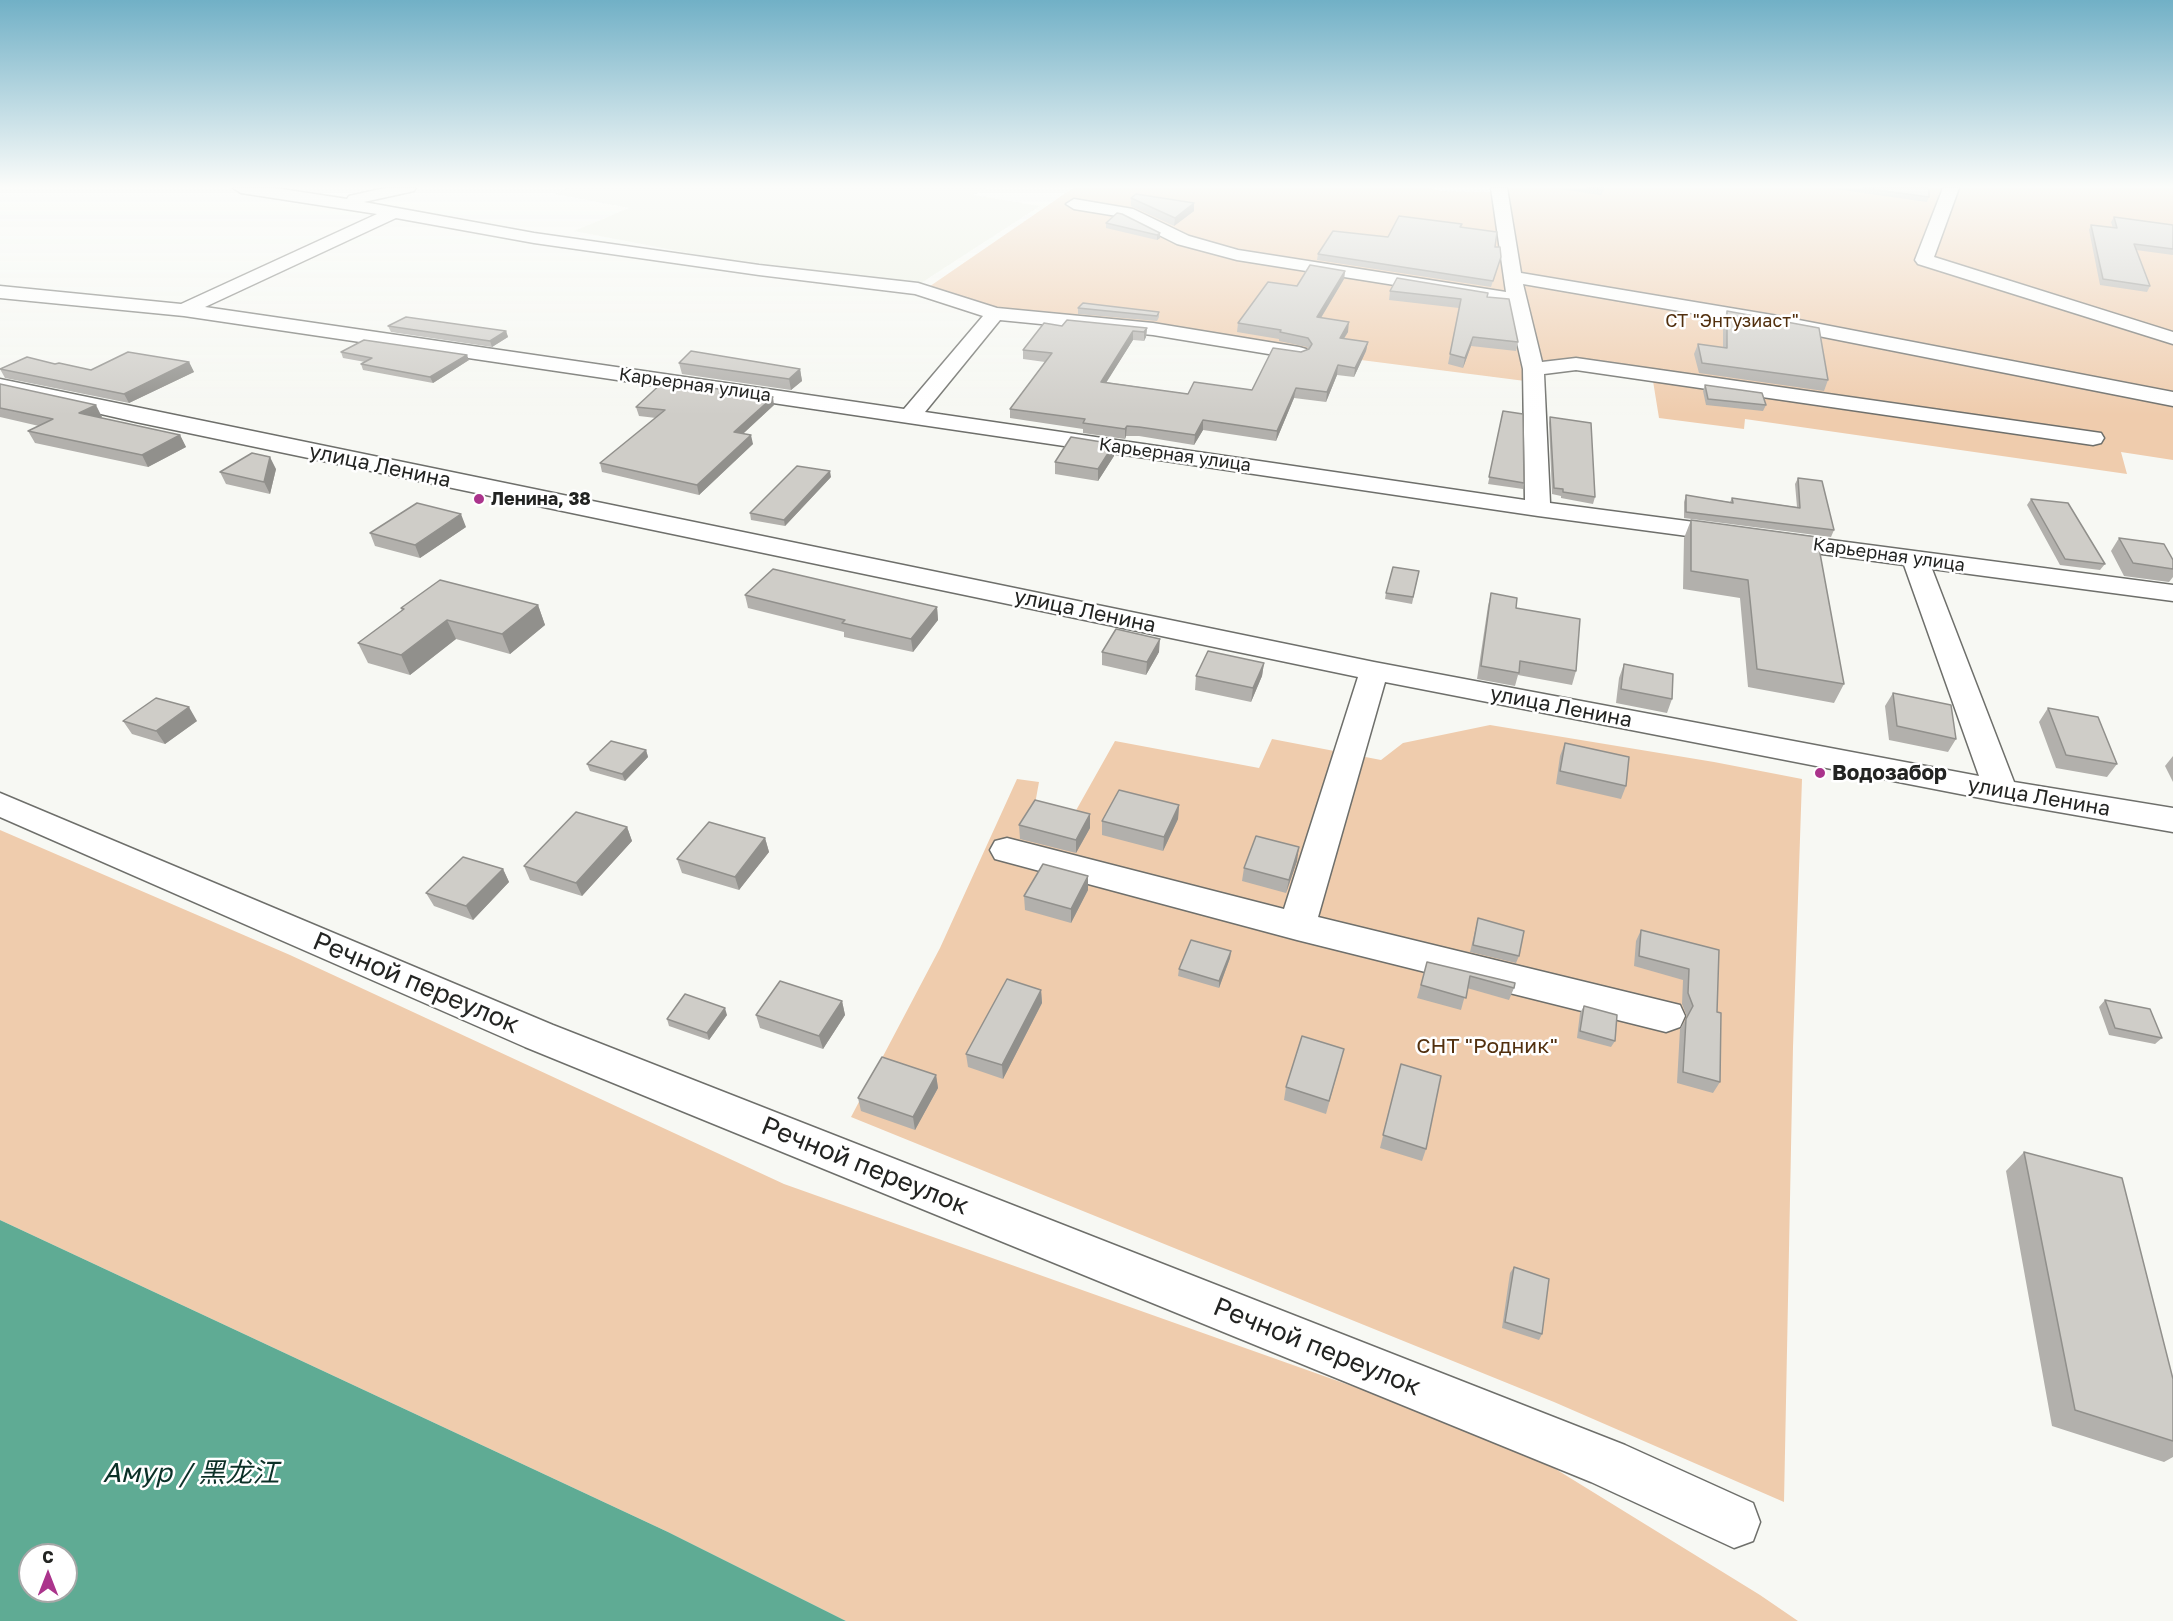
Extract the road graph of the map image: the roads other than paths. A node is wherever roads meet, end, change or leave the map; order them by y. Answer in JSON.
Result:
{"nodes":[{"id":1,"x":284,"y":264,"type":"edge"},
{"id":2,"x":714,"y":264,"type":"edge"},
{"id":3,"x":1292,"y":264,"type":"edge"},
{"id":4,"x":1512,"y":264,"type":"edge"},
{"id":5,"x":1936,"y":264,"type":"edge"},
{"id":6,"x":1514,"y":277,"type":"junction"},
{"id":7,"x":0,"y":292,"type":"edge"},
{"id":8,"x":1516,"y":299,"type":"junction"},
{"id":9,"x":184,"y":310,"type":"junction"},
{"id":10,"x":995,"y":314,"type":"junction"},
{"id":11,"x":2173,"y":338,"type":"edge"},
{"id":12,"x":1299,"y":353,"type":"edge"},
{"id":13,"x":1533,"y":369,"type":"junction"},
{"id":14,"x":0,"y":385,"type":"edge"},
{"id":15,"x":2173,"y":399,"type":"edge"},
{"id":16,"x":909,"y":417,"type":"junction"},
{"id":17,"x":2093,"y":438,"type":"dead end"},
{"id":18,"x":1538,"y":508,"type":"junction"},
{"id":19,"x":1915,"y":559,"type":"junction"},
{"id":20,"x":2173,"y":593,"type":"edge"},
{"id":21,"x":1374,"y":671,"type":"junction"},
{"id":22,"x":2001,"y":791,"type":"junction"},
{"id":23,"x":0,"y":804,"type":"edge"},
{"id":24,"x":2173,"y":820,"type":"edge"},
{"id":25,"x":1006,"y":850,"type":"dead end"},
{"id":26,"x":1297,"y":926,"type":"junction"},
{"id":27,"x":1666,"y":1016,"type":"dead end"},
{"id":28,"x":1734,"y":1522,"type":"dead end"}],
"edges":[{"from":1,"to":9,"type":"street"},
{"from":2,"to":10,"type":"street"},
{"from":3,"to":8,"type":"street"},
{"from":4,"to":6,"type":"street"},
{"from":5,"to":11,"type":"street"},
{"from":6,"to":8,"type":"street"},
{"from":6,"to":15,"type":"street"},
{"from":7,"to":9,"type":"street","name":"Карьерная улица"},
{"from":8,"to":13,"type":"street"},
{"from":9,"to":16,"type":"street","name":"Карьерная улица"},
{"from":10,"to":12,"type":"street"},
{"from":10,"to":16,"type":"street"},
{"from":13,"to":17,"type":"street"},
{"from":13,"to":18,"type":"street"},
{"from":14,"to":21,"type":"street","name":"улица Ленина"},
{"from":16,"to":18,"type":"street","name":"Карьерная улица"},
{"from":18,"to":19,"type":"street","name":"Карьерная улица"},
{"from":19,"to":20,"type":"street","name":"Карьерная улица"},
{"from":19,"to":22,"type":"street"},
{"from":21,"to":22,"type":"street","name":"улица Ленина"},
{"from":21,"to":26,"type":"street"},
{"from":22,"to":24,"type":"street","name":"улица Ленина"},
{"from":23,"to":28,"type":"street","name":"Речной переулок"},
{"from":25,"to":26,"type":"street"},
{"from":26,"to":27,"type":"street"}]}
